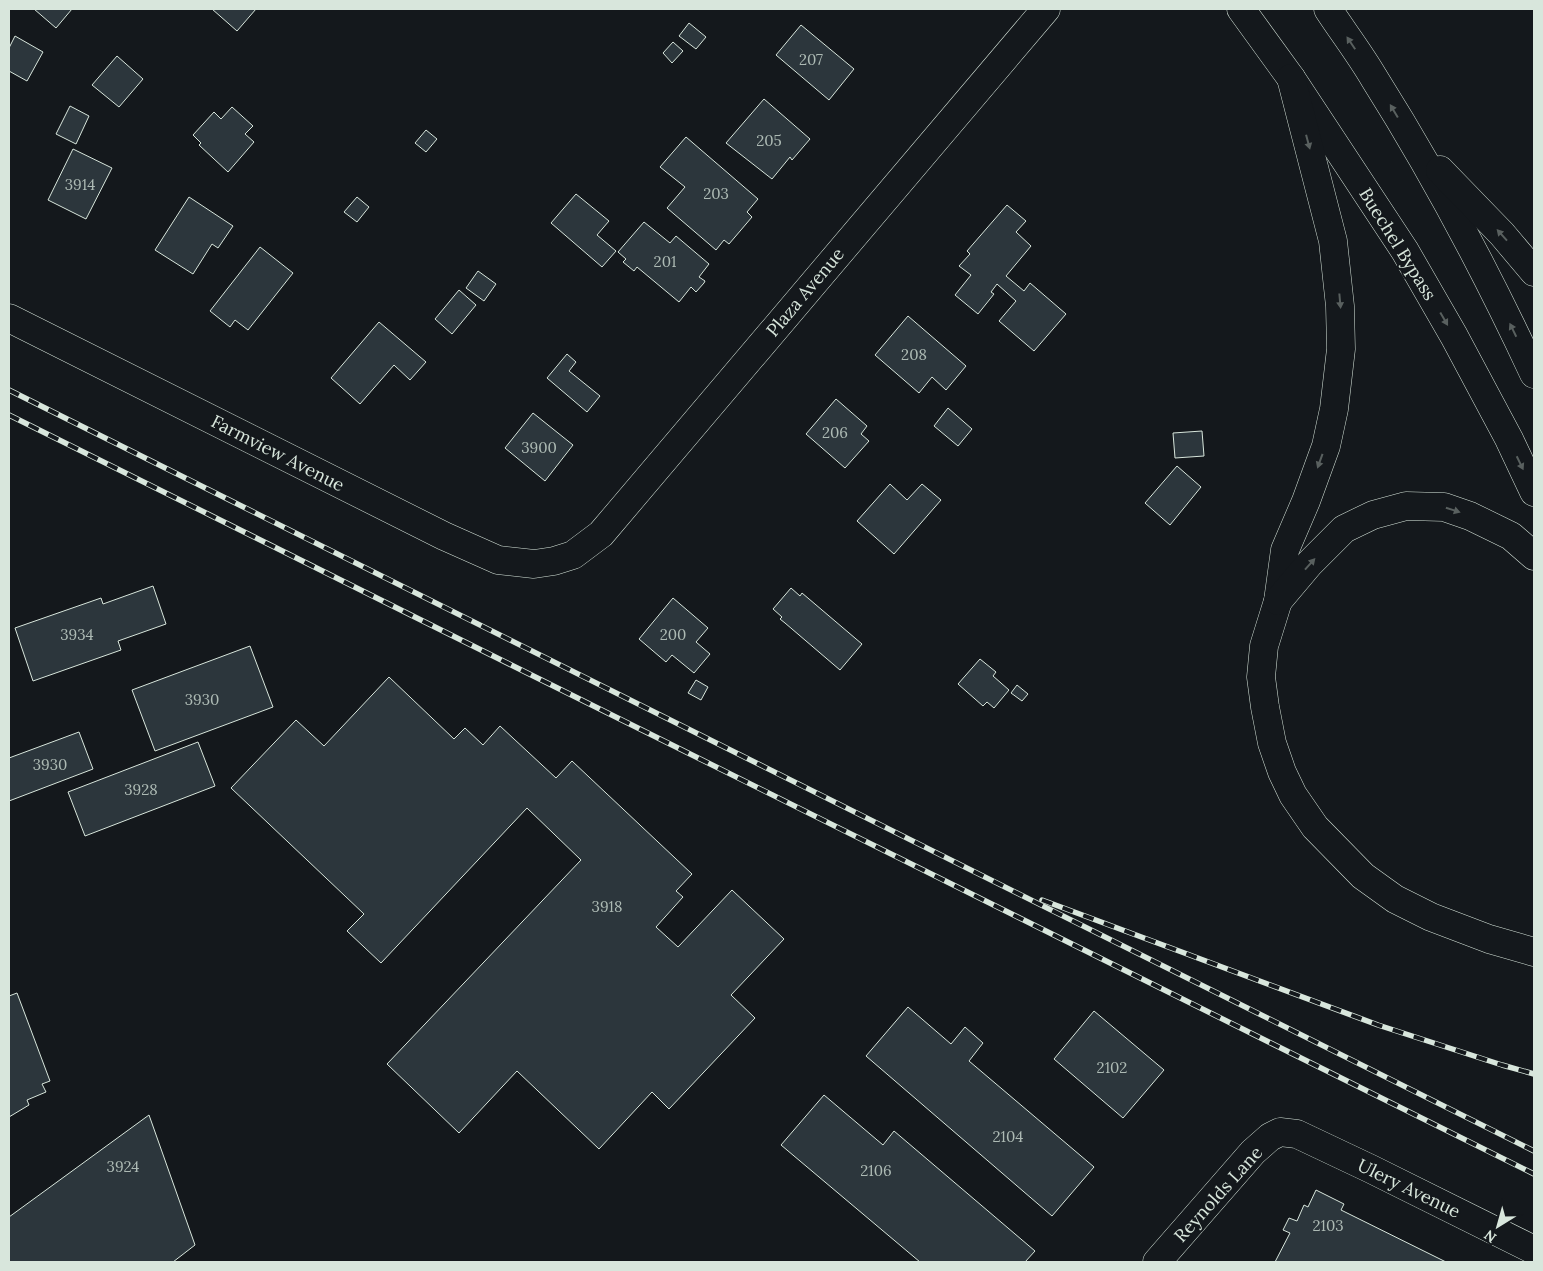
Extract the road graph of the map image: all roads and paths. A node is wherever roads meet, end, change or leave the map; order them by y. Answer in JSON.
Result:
{"nodes":[{"id":1,"x":1046,"y":9,"type":"edge"},
{"id":2,"x":1223,"y":9,"type":"edge"},
{"id":3,"x":1241,"y":9,"type":"edge"},
{"id":4,"x":1328,"y":9,"type":"edge"},
{"id":5,"x":1266,"y":42,"type":"junction"},
{"id":6,"x":1291,"y":78,"type":"junction"},
{"id":7,"x":1413,"y":143,"type":"junction"},
{"id":8,"x":1534,"y":272,"type":"edge"},
{"id":9,"x":9,"y":318,"type":"edge"},
{"id":10,"x":1534,"y":374,"type":"edge"},
{"id":11,"x":1534,"y":492,"type":"edge"},
{"id":12,"x":1534,"y":556,"type":"edge"},
{"id":13,"x":554,"y":561,"type":"joint"},
{"id":14,"x":1278,"y":601,"type":"junction"},
{"id":15,"x":1534,"y":952,"type":"edge"},
{"id":16,"x":1310,"y":1141,"type":"joint"},
{"id":17,"x":1534,"y":1250,"type":"edge"},
{"id":18,"x":1157,"y":1262,"type":"edge"}],
"edges":[{"from":1,"to":13,"type":"main road","name":"Plaza Avenue"},
{"from":2,"to":5,"type":"main road"},
{"from":3,"to":5,"type":"main road","name":"Buechel Bypass"},
{"from":7,"to":4,"type":"main road","one_way":true},
{"from":5,"to":6,"type":"main road","name":"Buechel Bypass"},
{"from":6,"to":11,"type":"main road","name":"Buechel Bypass","one_way":true},
{"from":6,"to":14,"type":"main road","one_way":true},
{"from":8,"to":7,"type":"main road","one_way":true},
{"from":10,"to":7,"type":"main road","one_way":true},
{"from":9,"to":13,"type":"main road","name":"Farmview Avenue"},
{"from":14,"to":12,"type":"main road","one_way":true},
{"from":14,"to":15,"type":"main road"},
{"from":16,"to":17,"type":"main road","name":"Ulery Avenue"},
{"from":16,"to":18,"type":"main road","name":"Reynolds Lane"}]}
